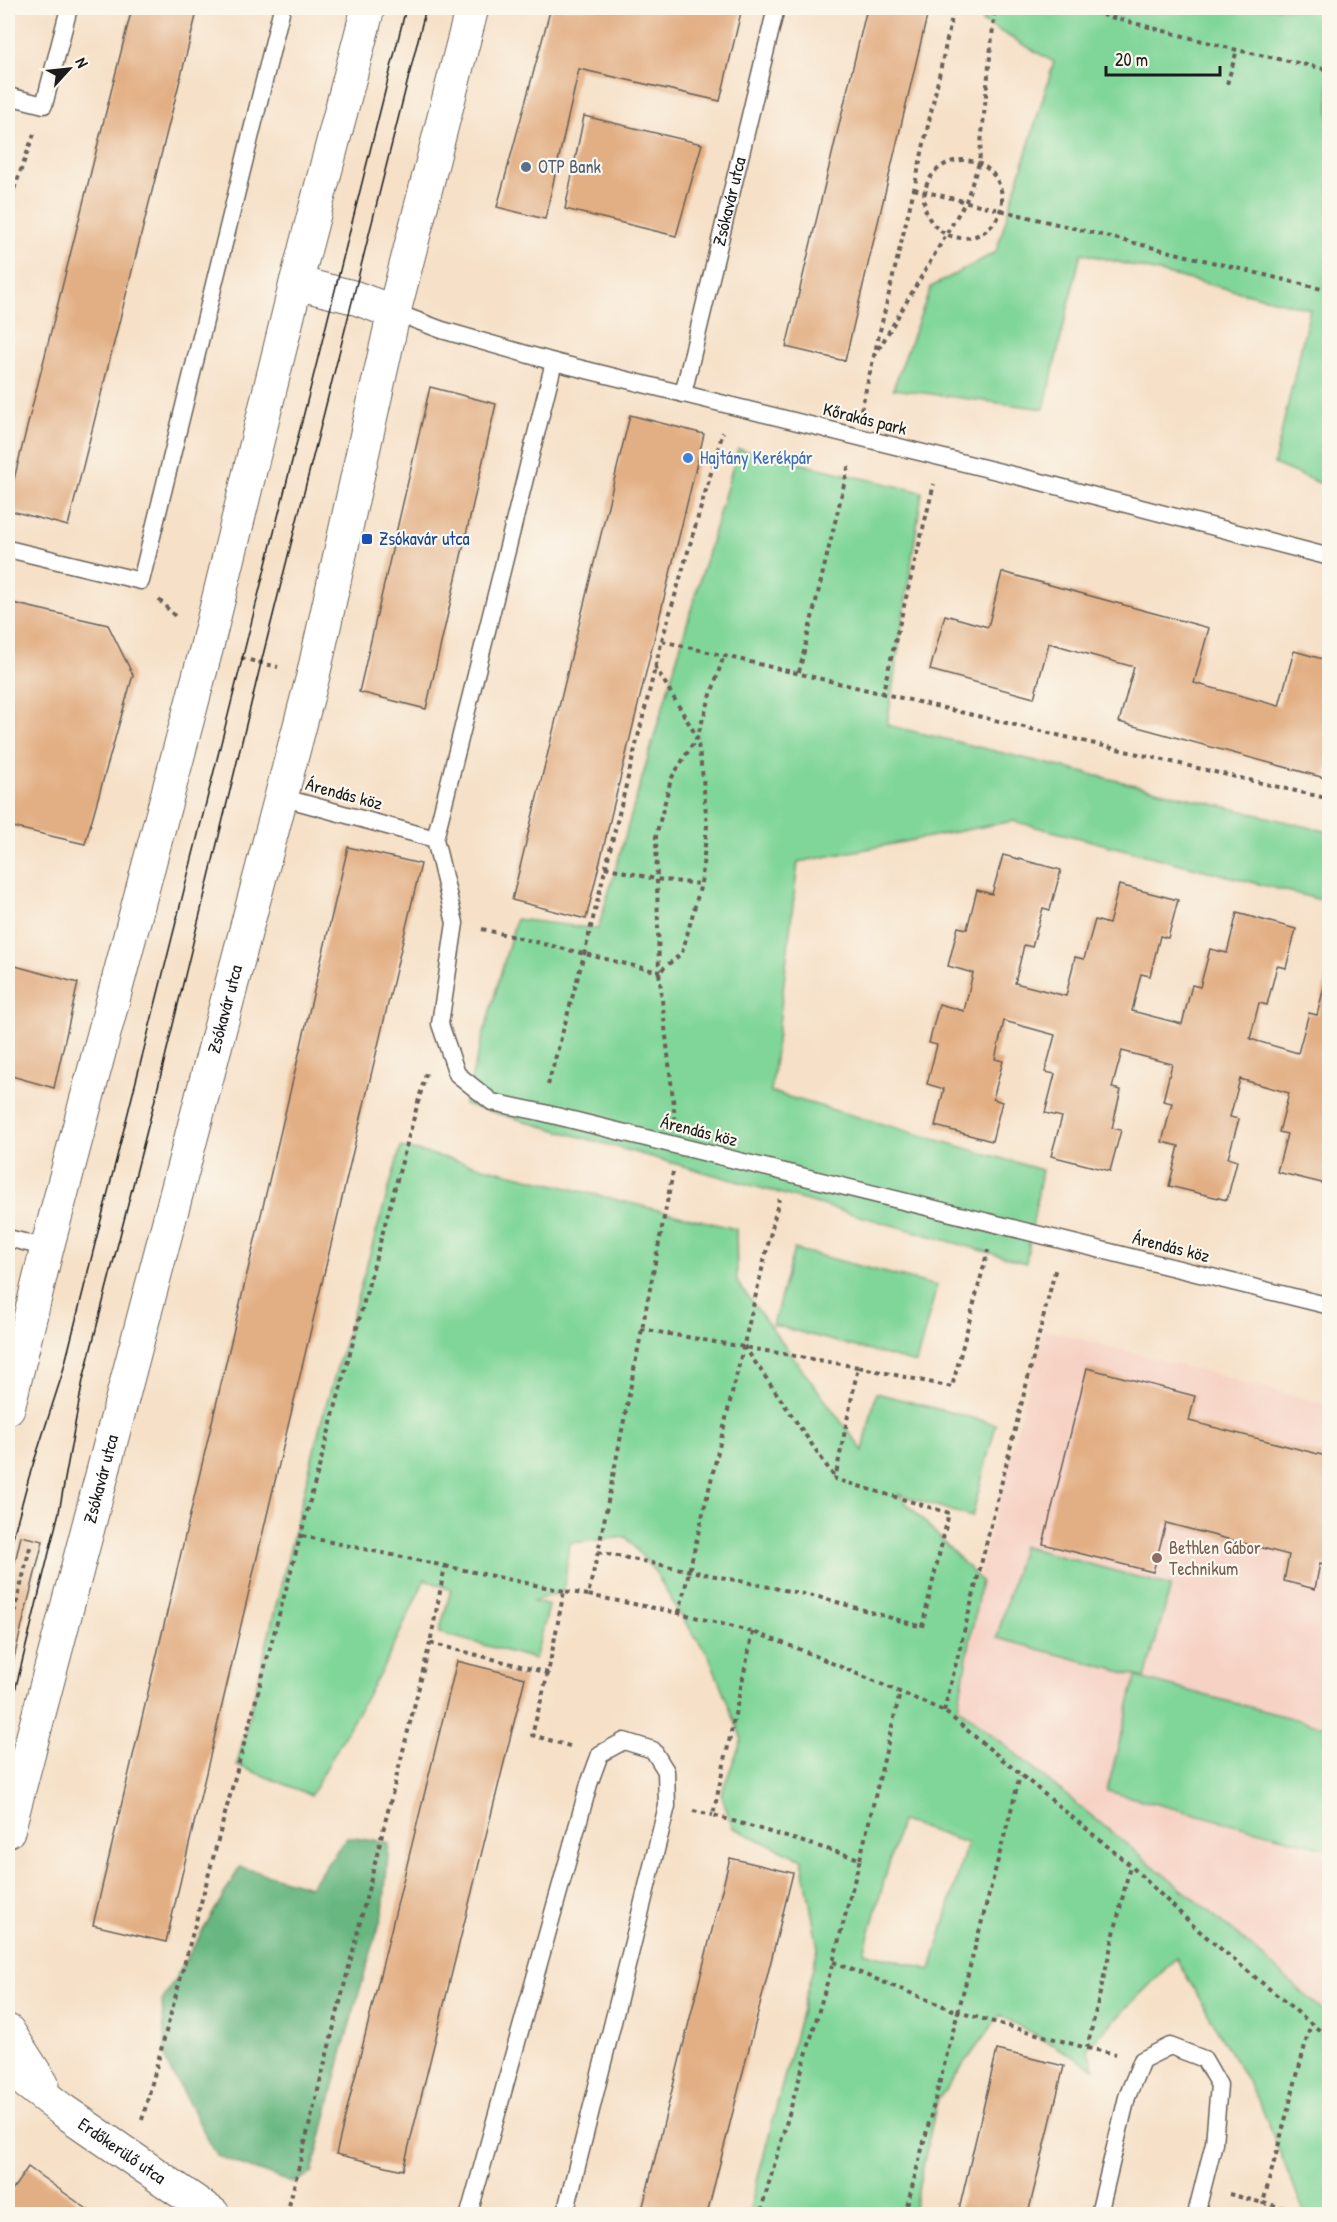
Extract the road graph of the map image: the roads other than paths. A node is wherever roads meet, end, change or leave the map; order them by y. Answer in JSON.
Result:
{"nodes":[{"id":1,"x":69,"y":8,"type":"edge"},
{"id":2,"x":282,"y":8,"type":"edge"},
{"id":3,"x":368,"y":8,"type":"edge"},
{"id":4,"x":471,"y":8,"type":"edge"},
{"id":5,"x":776,"y":8,"type":"edge"},
{"id":6,"x":8,"y":96,"type":"edge"},
{"id":7,"x":296,"y":283,"type":"junction"},
{"id":8,"x":394,"y":312,"type":"junction"},
{"id":9,"x":554,"y":362,"type":"junction"},
{"id":10,"x":683,"y":394,"type":"junction"},
{"id":11,"x":8,"y":549,"type":"edge"},
{"id":12,"x":1329,"y":557,"type":"edge"},
{"id":13,"x":281,"y":797,"type":"junction"},
{"id":14,"x":435,"y":839,"type":"junction"},
{"id":15,"x":8,"y":1238,"type":"edge"},
{"id":16,"x":47,"y":1248,"type":"junction"},
{"id":17,"x":1329,"y":1306,"type":"edge"},
{"id":18,"x":8,"y":1408,"type":"edge"},
{"id":19,"x":8,"y":1831,"type":"edge"},
{"id":20,"x":8,"y":2031,"type":"edge"},
{"id":21,"x":8,"y":2068,"type":"edge"},
{"id":22,"x":61,"y":2109,"type":"junction"},
{"id":23,"x":213,"y":2214,"type":"edge"},
{"id":24,"x":469,"y":2214,"type":"edge"},
{"id":25,"x":565,"y":2214,"type":"edge"},
{"id":26,"x":1099,"y":2214,"type":"edge"},
{"id":27,"x":1196,"y":2214,"type":"edge"}],
"edges":[{"from":1,"to":6,"type":"lane"},
{"from":2,"to":11,"type":"lane"},
{"from":3,"to":7,"type":"street"},
{"from":4,"to":8,"type":"street","name":"Zsókavár utca"},
{"from":5,"to":10,"type":"lane","name":"Zsókavár utca"},
{"from":7,"to":8,"type":"street"},
{"from":7,"to":16,"type":"street"},
{"from":8,"to":9,"type":"lane","name":"Kőrakás park"},
{"from":8,"to":13,"type":"street","name":"Zsókavár utca"},
{"from":9,"to":10,"type":"lane","name":"Kőrakás park"},
{"from":9,"to":14,"type":"lane"},
{"from":10,"to":12,"type":"lane","name":"Kőrakás park"},
{"from":13,"to":14,"type":"lane","name":"Árendás köz"},
{"from":13,"to":19,"type":"street","name":"Zsókavár utca"},
{"from":14,"to":17,"type":"lane","name":"Árendás köz"},
{"from":15,"to":16,"type":"lane"},
{"from":16,"to":18,"type":"street"},
{"from":20,"to":22,"type":"street"},
{"from":21,"to":22,"type":"street"},
{"from":22,"to":23,"type":"street","name":"Erdőkerülő utca"},
{"from":24,"to":25,"type":"lane"},
{"from":26,"to":27,"type":"lane"}]}
